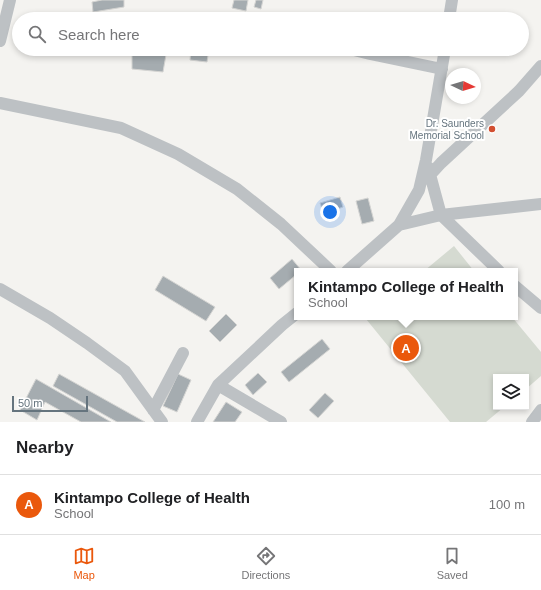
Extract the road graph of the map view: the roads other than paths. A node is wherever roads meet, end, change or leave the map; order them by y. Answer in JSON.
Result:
{"nodes":[{"id":1,"x":10,"y":0,"type":"edge"},
{"id":2,"x":452,"y":0,"type":"edge"},
{"id":3,"x":450,"y":12,"type":"edge"},
{"id":4,"x":0,"y":41,"type":"edge"},
{"id":5,"x":380,"y":56,"type":"edge"},
{"id":6,"x":444,"y":56,"type":"edge"},
{"id":7,"x":541,"y":66,"type":"edge"},
{"id":8,"x":442,"y":69,"type":"junction"},
{"id":9,"x":0,"y":103,"type":"edge"},
{"id":10,"x":426,"y":160,"type":"junction"},
{"id":11,"x":430,"y":175,"type":"junction"},
{"id":12,"x":541,"y":204,"type":"edge"},
{"id":13,"x":441,"y":215,"type":"junction"},
{"id":14,"x":399,"y":225,"type":"junction"},
{"id":15,"x":328,"y":268,"type":"edge"},
{"id":16,"x":349,"y":268,"type":"edge"},
{"id":17,"x":496,"y":268,"type":"edge"},
{"id":18,"x":0,"y":289,"type":"edge"},
{"id":19,"x":518,"y":289,"type":"edge"},
{"id":20,"x":541,"y":308,"type":"edge"},
{"id":21,"x":294,"y":315,"type":"edge"},
{"id":22,"x":183,"y":353,"type":"dead end"},
{"id":23,"x":218,"y":385,"type":"junction"},
{"id":24,"x":153,"y":410,"type":"junction"},
{"id":25,"x":541,"y":410,"type":"edge"},
{"id":26,"x":162,"y":422,"type":"edge"},
{"id":27,"x":198,"y":422,"type":"edge"},
{"id":28,"x":281,"y":422,"type":"edge"},
{"id":29,"x":532,"y":422,"type":"edge"}],
"edges":[{"from":1,"to":4,"type":"street"},
{"from":2,"to":3,"type":"street"},
{"from":5,"to":8,"type":"street"},
{"from":6,"to":8,"type":"street"},
{"from":7,"to":11,"type":"street"},
{"from":8,"to":10,"type":"street"},
{"from":9,"to":15,"type":"street"},
{"from":10,"to":11,"type":"street"},
{"from":10,"to":14,"type":"street"},
{"from":11,"to":13,"type":"street"},
{"from":12,"to":13,"type":"street"},
{"from":13,"to":14,"type":"street"},
{"from":13,"to":17,"type":"street"},
{"from":14,"to":16,"type":"street"},
{"from":18,"to":24,"type":"street"},
{"from":19,"to":20,"type":"street"},
{"from":21,"to":23,"type":"street"},
{"from":22,"to":24,"type":"street"},
{"from":23,"to":27,"type":"street"},
{"from":23,"to":28,"type":"street"},
{"from":24,"to":26,"type":"street"},
{"from":25,"to":29,"type":"street"}]}
